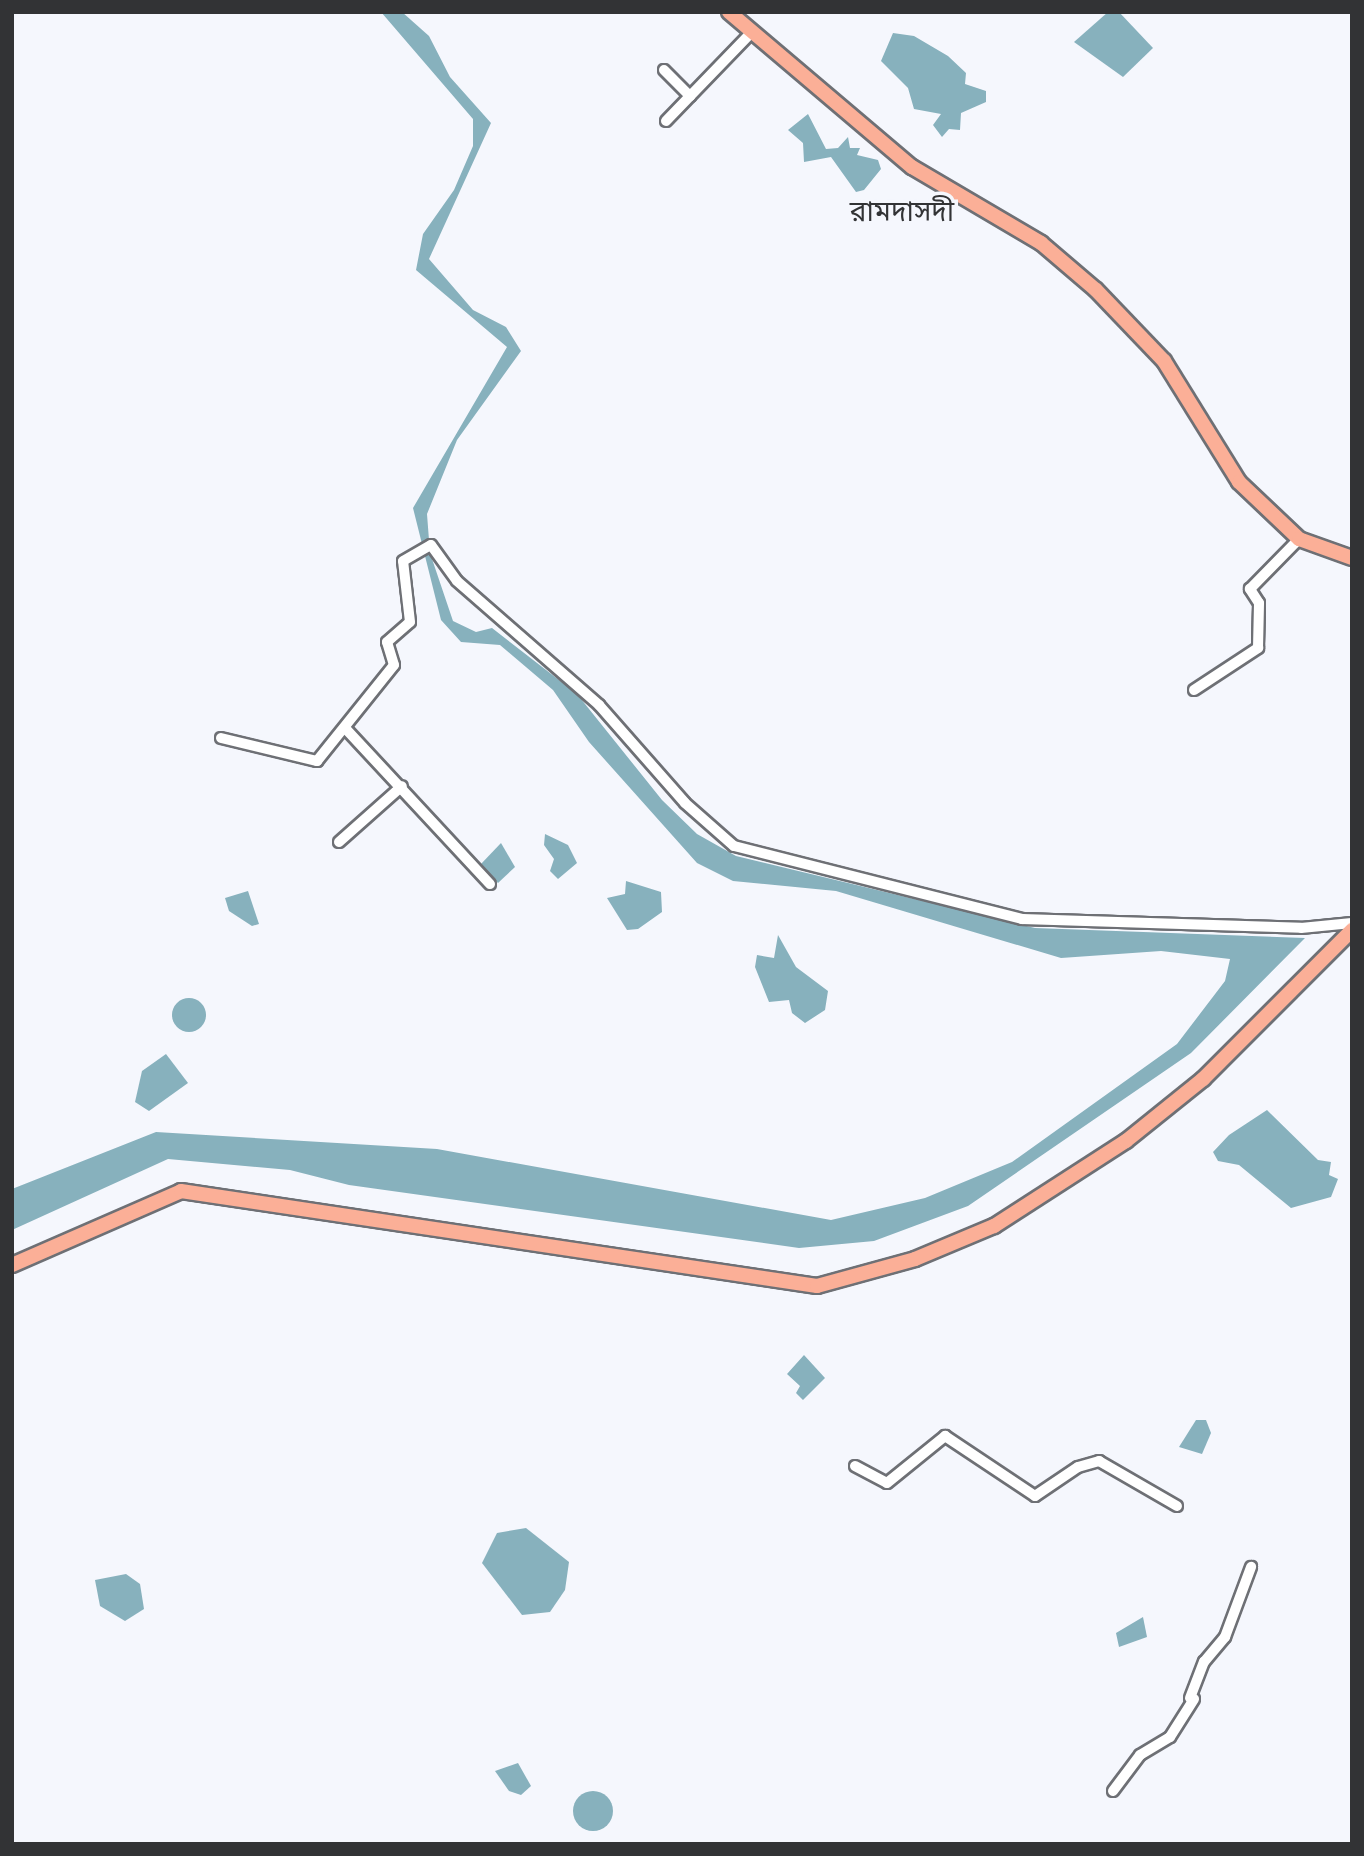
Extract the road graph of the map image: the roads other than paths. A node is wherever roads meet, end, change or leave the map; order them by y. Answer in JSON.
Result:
{"nodes":[{"id":1,"x":729,"y":12,"type":"edge"},
{"id":2,"x":752,"y":32,"type":"junction"},
{"id":3,"x":664,"y":70,"type":"dead end"},
{"id":4,"x":690,"y":96,"type":"junction"},
{"id":5,"x":666,"y":121,"type":"dead end"},
{"id":6,"x":1299,"y":539,"type":"junction"},
{"id":7,"x":1352,"y":558,"type":"edge"},
{"id":8,"x":1194,"y":690,"type":"dead end"},
{"id":9,"x":345,"y":728,"type":"junction"},
{"id":10,"x":221,"y":738,"type":"dead end"},
{"id":11,"x":402,"y":786,"type":"junction"},
{"id":12,"x":339,"y":842,"type":"dead end"},
{"id":13,"x":490,"y":884,"type":"dead end"},
{"id":14,"x":1352,"y":923,"type":"edge"},
{"id":15,"x":1352,"y":930,"type":"edge"},
{"id":16,"x":12,"y":1265,"type":"edge"},
{"id":17,"x":855,"y":1466,"type":"dead end"},
{"id":18,"x":1177,"y":1507,"type":"dead end"},
{"id":19,"x":1251,"y":1567,"type":"dead end"},
{"id":20,"x":1113,"y":1791,"type":"dead end"}],
"edges":[{"from":1,"to":2,"type":"main road"},
{"from":2,"to":4,"type":"street"},
{"from":2,"to":6,"type":"main road"},
{"from":3,"to":4,"type":"street"},
{"from":4,"to":5,"type":"street"},
{"from":6,"to":7,"type":"main road"},
{"from":6,"to":8,"type":"street"},
{"from":9,"to":10,"type":"street"},
{"from":9,"to":11,"type":"street"},
{"from":9,"to":14,"type":"street"},
{"from":11,"to":12,"type":"street"},
{"from":11,"to":13,"type":"street"},
{"from":15,"to":16,"type":"main road"},
{"from":17,"to":18,"type":"street"},
{"from":19,"to":20,"type":"street"}]}
